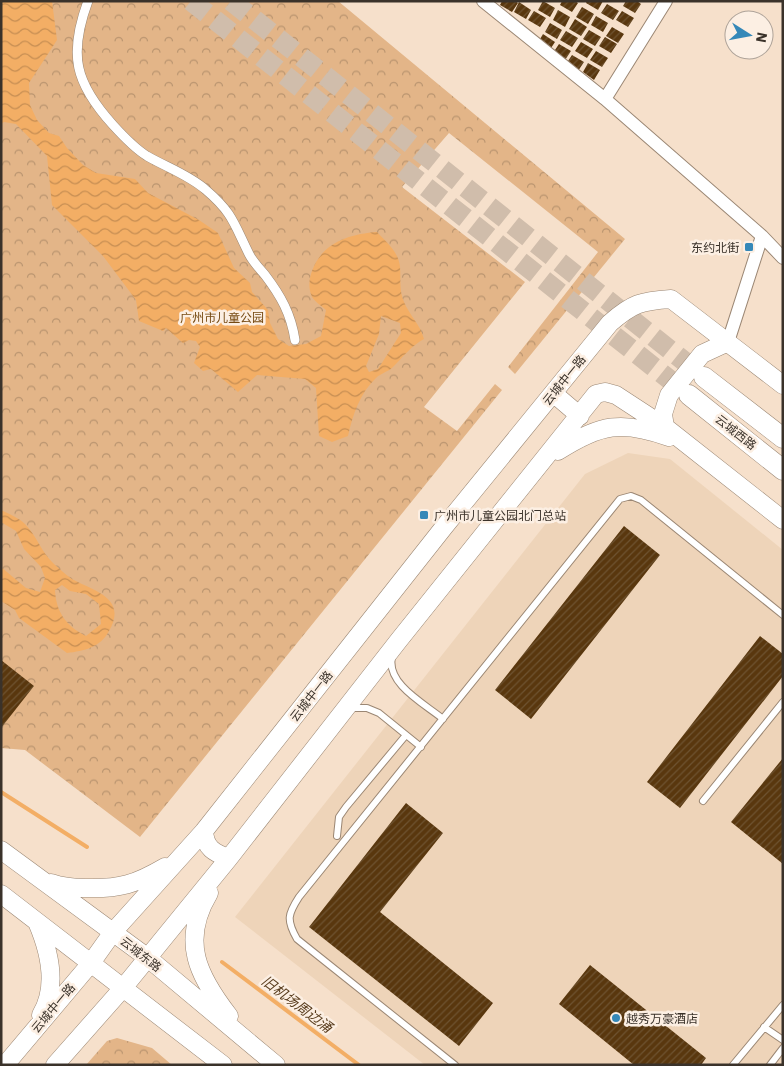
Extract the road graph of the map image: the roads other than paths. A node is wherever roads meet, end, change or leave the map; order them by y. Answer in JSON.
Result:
{"nodes":[{"id":1,"x":88,"y":1,"type":"edge"},
{"id":2,"x":483,"y":1,"type":"edge"},
{"id":3,"x":666,"y":1,"type":"edge"},
{"id":4,"x":605,"y":99,"type":"junction"},
{"id":5,"x":762,"y":236,"type":"junction"},
{"id":6,"x":779,"y":254,"type":"edge"},
{"id":7,"x":295,"y":340,"type":"dead end"},
{"id":8,"x":728,"y":342,"type":"junction"},
{"id":9,"x":704,"y":377,"type":"tunnel mouth"},
{"id":10,"x":783,"y":385,"type":"edge"},
{"id":11,"x":553,"y":393,"type":"junction"},
{"id":12,"x":689,"y":395,"type":"tunnel mouth"},
{"id":13,"x":580,"y":416,"type":"junction"},
{"id":14,"x":665,"y":427,"type":"junction"},
{"id":15,"x":783,"y":438,"type":"edge"},
{"id":16,"x":686,"y":443,"type":"junction"},
{"id":17,"x":543,"y":460,"type":"junction"},
{"id":18,"x":783,"y":470,"type":"edge"},
{"id":19,"x":783,"y":520,"type":"edge"},
{"id":20,"x":783,"y":615,"type":"edge"},
{"id":21,"x":394,"y":646,"type":"junction"},
{"id":22,"x":783,"y":702,"type":"edge"},
{"id":23,"x":346,"y":708,"type":"junction"},
{"id":24,"x":443,"y":718,"type":"junction"},
{"id":25,"x":406,"y":735,"type":"junction"},
{"id":26,"x":421,"y":747,"type":"junction"},
{"id":27,"x":703,"y":802,"type":"dead end"},
{"id":28,"x":204,"y":831,"type":"junction"},
{"id":29,"x":337,"y":836,"type":"dead end"},
{"id":30,"x":1,"y":850,"type":"edge"},
{"id":31,"x":229,"y":858,"type":"junction"},
{"id":32,"x":178,"y":860,"type":"junction"},
{"id":33,"x":38,"y":877,"type":"junction"},
{"id":34,"x":1,"y":894,"type":"edge"},
{"id":35,"x":37,"y":922,"type":"junction"},
{"id":36,"x":113,"y":932,"type":"junction"},
{"id":37,"x":148,"y":958,"type":"junction"},
{"id":38,"x":91,"y":963,"type":"junction"},
{"id":39,"x":123,"y":988,"type":"junction"},
{"id":40,"x":783,"y":1005,"type":"edge"},
{"id":41,"x":764,"y":1027,"type":"junction"},
{"id":42,"x":27,"y":1039,"type":"junction"},
{"id":43,"x":783,"y":1040,"type":"edge"},
{"id":44,"x":252,"y":1045,"type":"junction"},
{"id":45,"x":783,"y":1048,"type":"edge"},
{"id":46,"x":5,"y":1065,"type":"edge"},
{"id":47,"x":55,"y":1065,"type":"edge"},
{"id":48,"x":223,"y":1065,"type":"edge"},
{"id":49,"x":276,"y":1065,"type":"edge"},
{"id":50,"x":455,"y":1065,"type":"edge"},
{"id":51,"x":733,"y":1065,"type":"edge"},
{"id":52,"x":770,"y":1065,"type":"edge"}],
"edges":[{"from":1,"to":7,"type":"street"},
{"from":2,"to":4,"type":"street"},
{"from":3,"to":4,"type":"street"},
{"from":4,"to":5,"type":"street"},
{"from":5,"to":6,"type":"street"},
{"from":5,"to":8,"type":"street"},
{"from":8,"to":10,"type":"main road","name":"云城中一路"},
{"from":8,"to":11,"type":"main road","name":"云城中一路"},
{"from":8,"to":14,"type":"main road"},
{"from":9,"to":15,"type":"main road","name":"云城西路"},
{"from":11,"to":13,"type":"main road"},
{"from":11,"to":28,"type":"main road","name":"云城中一路"},
{"from":12,"to":18,"type":"main road","name":"云城西路"},
{"from":13,"to":14,"type":"main road"},
{"from":13,"to":17,"type":"main road"},
{"from":14,"to":16,"type":"main road"},
{"from":16,"to":17,"type":"main road"},
{"from":16,"to":19,"type":"main road"},
{"from":17,"to":21,"type":"main road"},
{"from":20,"to":24,"type":"lane"},
{"from":21,"to":23,"type":"main road"},
{"from":21,"to":24,"type":"lane"},
{"from":22,"to":27,"type":"lane"},
{"from":23,"to":25,"type":"lane"},
{"from":23,"to":31,"type":"main road"},
{"from":24,"to":26,"type":"lane"},
{"from":25,"to":26,"type":"lane"},
{"from":25,"to":29,"type":"lane"},
{"from":26,"to":50,"type":"lane"},
{"from":28,"to":31,"type":"main road"},
{"from":28,"to":32,"type":"main road","name":"云城中一路"},
{"from":30,"to":33,"type":"main road","name":"云城东路"},
{"from":31,"to":37,"type":"main road"},
{"from":31,"to":44,"type":"main road"},
{"from":32,"to":33,"type":"main road"},
{"from":32,"to":36,"type":"main road","name":"云城中一路"},
{"from":33,"to":36,"type":"main road","name":"云城东路"},
{"from":34,"to":35,"type":"main road"},
{"from":35,"to":38,"type":"main road"},
{"from":35,"to":42,"type":"main road"},
{"from":36,"to":37,"type":"main road","name":"云城东路"},
{"from":36,"to":38,"type":"main road","name":"云城中一路"},
{"from":37,"to":39,"type":"main road"},
{"from":37,"to":44,"type":"main road","name":"云城东路"},
{"from":38,"to":39,"type":"main road"},
{"from":38,"to":42,"type":"main road","name":"云城中一路"},
{"from":39,"to":47,"type":"main road"},
{"from":39,"to":48,"type":"main road"},
{"from":40,"to":41,"type":"lane"},
{"from":41,"to":43,"type":"lane"},
{"from":41,"to":51,"type":"lane"},
{"from":42,"to":46,"type":"main road","name":"云城中一路"},
{"from":44,"to":49,"type":"main road","name":"云城东路"},
{"from":45,"to":52,"type":"lane"}]}
